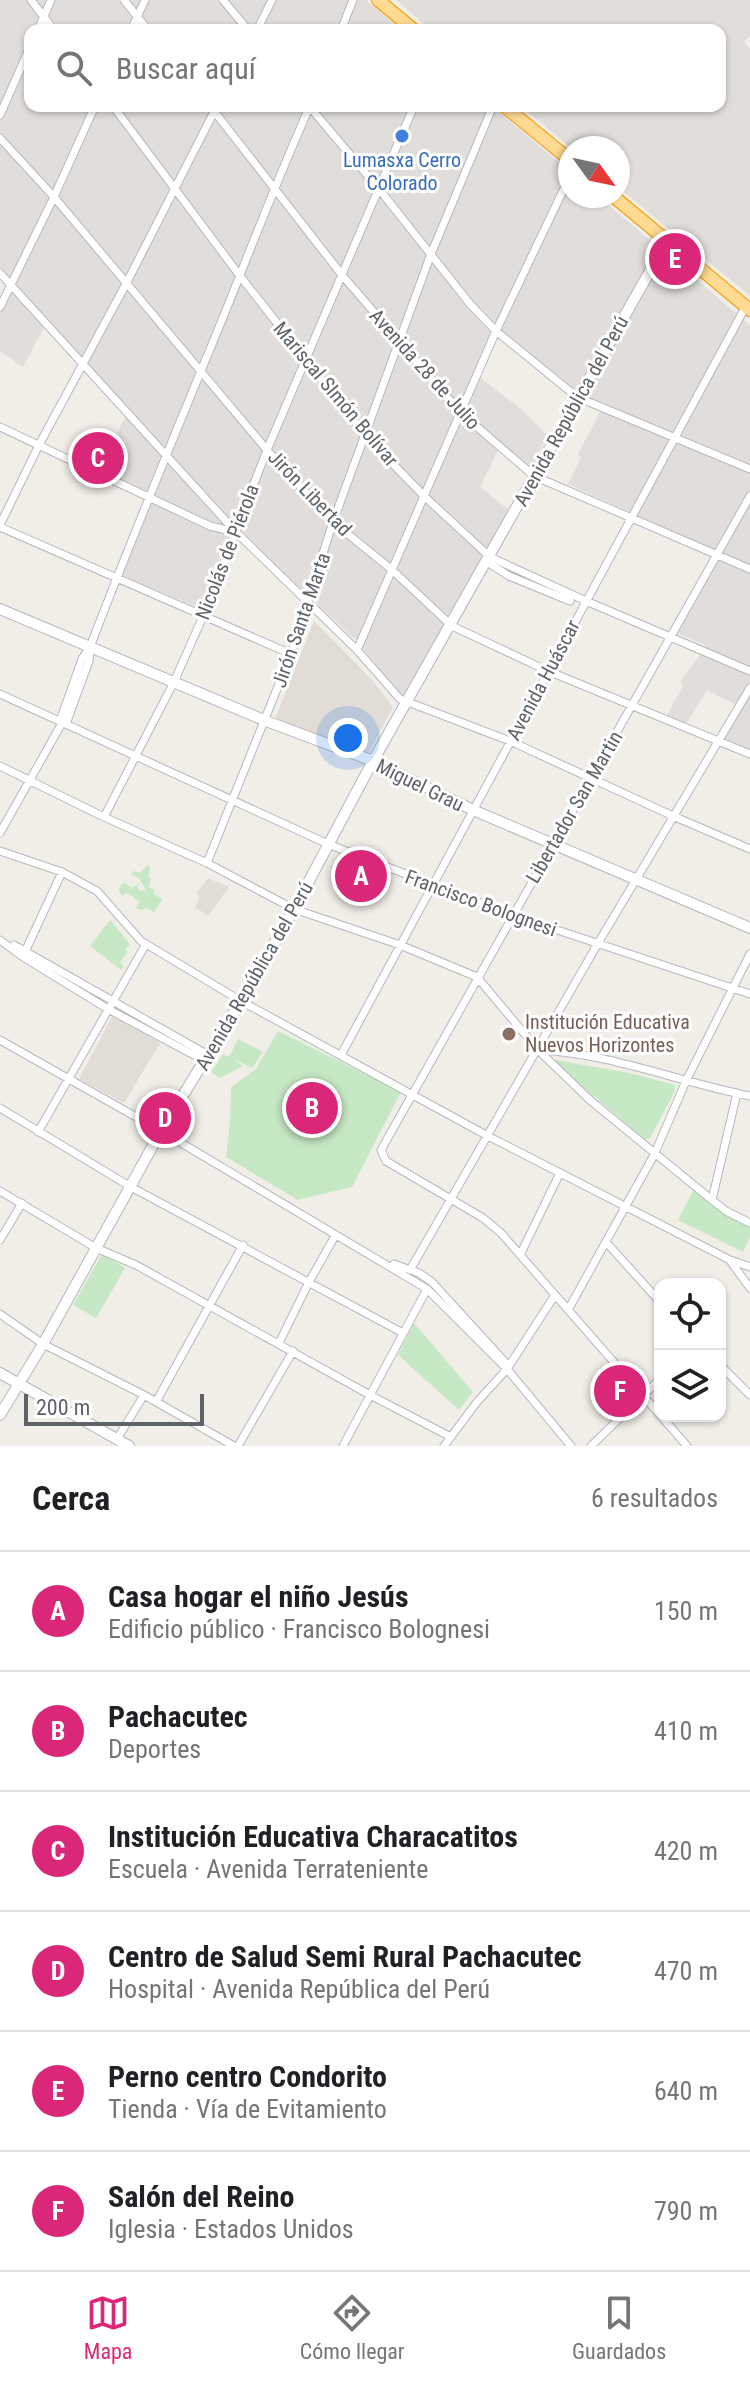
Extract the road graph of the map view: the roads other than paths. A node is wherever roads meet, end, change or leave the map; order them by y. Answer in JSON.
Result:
{"nodes":[{"id":1,"x":31,"y":0,"type":"edge"},
{"id":2,"x":51,"y":0,"type":"edge"},
{"id":3,"x":124,"y":0,"type":"edge"},
{"id":4,"x":145,"y":0,"type":"edge"},
{"id":5,"x":223,"y":0,"type":"edge"},
{"id":6,"x":272,"y":0,"type":"edge"},
{"id":7,"x":353,"y":0,"type":"edge"},
{"id":8,"x":378,"y":0,"type":"edge"},
{"id":9,"x":44,"y":16,"type":"junction"},
{"id":10,"x":138,"y":17,"type":"junction"},
{"id":11,"x":41,"y":24,"type":"edge"},
{"id":12,"x":50,"y":24,"type":"edge"},
{"id":13,"x":134,"y":24,"type":"edge"},
{"id":14,"x":143,"y":24,"type":"edge"},
{"id":15,"x":243,"y":24,"type":"edge"},
{"id":16,"x":260,"y":24,"type":"edge"},
{"id":17,"x":343,"y":24,"type":"edge"},
{"id":18,"x":407,"y":24,"type":"edge"},
{"id":19,"x":24,"y":61,"type":"edge"},
{"id":20,"x":92,"y":112,"type":"edge"},
{"id":21,"x":118,"y":112,"type":"edge"},
{"id":22,"x":212,"y":112,"type":"edge"},
{"id":23,"x":217,"y":112,"type":"edge"},
{"id":24,"x":306,"y":112,"type":"edge"},
{"id":25,"x":314,"y":112,"type":"edge"},
{"id":26,"x":411,"y":112,"type":"edge"},
{"id":27,"x":490,"y":112,"type":"edge"},
{"id":28,"x":511,"y":112,"type":"edge"},
{"id":29,"x":0,"y":115,"type":"edge"},
{"id":30,"x":0,"y":138,"type":"edge"},
{"id":31,"x":558,"y":150,"type":"edge"},
{"id":32,"x":274,"y":186,"type":"junction"},
{"id":33,"x":176,"y":189,"type":"junction"},
{"id":34,"x":379,"y":189,"type":"junction"},
{"id":35,"x":54,"y":197,"type":"junction"},
{"id":36,"x":558,"y":201,"type":"edge"},
{"id":37,"x":627,"y":208,"type":"edge"},
{"id":38,"x":667,"y":241,"type":"junction"},
{"id":39,"x":431,"y":254,"type":"junction"},
{"id":40,"x":0,"y":273,"type":"edge"},
{"id":41,"x":342,"y":275,"type":"junction"},
{"id":42,"x":240,"y":276,"type":"junction"},
{"id":43,"x":126,"y":284,"type":"junction"},
{"id":44,"x":11,"y":285,"type":"junction"},
{"id":45,"x":0,"y":307,"type":"edge"},
{"id":46,"x":748,"y":308,"type":"edge"},
{"id":47,"x":496,"y":331,"type":"junction"},
{"id":48,"x":399,"y":344,"type":"junction"},
{"id":49,"x":306,"y":359,"type":"junction"},
{"id":50,"x":82,"y":362,"type":"junction"},
{"id":51,"x":201,"y":370,"type":"junction"},
{"id":52,"x":577,"y":397,"type":"junction"},
{"id":53,"x":461,"y":413,"type":"junction"},
{"id":54,"x":0,"y":427,"type":"edge"},
{"id":55,"x":366,"y":436,"type":"junction"},
{"id":56,"x":675,"y":437,"type":"junction"},
{"id":57,"x":39,"y":445,"type":"junction"},
{"id":58,"x":267,"y":450,"type":"junction"},
{"id":59,"x":166,"y":454,"type":"junction"},
{"id":60,"x":750,"y":469,"type":"edge"},
{"id":61,"x":534,"y":476,"type":"junction"},
{"id":62,"x":148,"y":496,"type":"junction"},
{"id":63,"x":424,"y":496,"type":"junction"},
{"id":64,"x":750,"y":496,"type":"edge"},
{"id":65,"x":632,"y":517,"type":"junction"},
{"id":66,"x":333,"y":522,"type":"junction"},
{"id":67,"x":0,"y":526,"type":"edge"},
{"id":68,"x":236,"y":532,"type":"junction"},
{"id":69,"x":718,"y":555,"type":"junction"},
{"id":70,"x":489,"y":560,"type":"junction"},
{"id":71,"x":391,"y":569,"type":"junction"},
{"id":72,"x":750,"y":569,"type":"edge"},
{"id":73,"x":116,"y":578,"type":"junction"},
{"id":74,"x":570,"y":601,"type":"dead end"},
{"id":75,"x":586,"y":601,"type":"junction"},
{"id":76,"x":308,"y":602,"type":"junction"},
{"id":77,"x":0,"y":609,"type":"edge"},
{"id":78,"x":204,"y":614,"type":"junction"},
{"id":79,"x":452,"y":626,"type":"junction"},
{"id":80,"x":670,"y":637,"type":"junction"},
{"id":81,"x":90,"y":647,"type":"junction"},
{"id":82,"x":357,"y":650,"type":"junction"},
{"id":83,"x":291,"y":654,"type":"junction"},
{"id":84,"x":548,"y":671,"type":"junction"},
{"id":85,"x":750,"y":671,"type":"edge"},
{"id":86,"x":174,"y":682,"type":"junction"},
{"id":87,"x":750,"y":688,"type":"edge"},
{"id":88,"x":0,"y":694,"type":"edge"},
{"id":89,"x":408,"y":701,"type":"junction"},
{"id":90,"x":631,"y":706,"type":"junction"},
{"id":91,"x":266,"y":721,"type":"junction"},
{"id":92,"x":63,"y":723,"type":"junction"},
{"id":93,"x":510,"y":741,"type":"junction"},
{"id":94,"x":718,"y":741,"type":"junction"},
{"id":95,"x":750,"y":754,"type":"edge"},
{"id":96,"x":135,"y":755,"type":"junction"},
{"id":97,"x":373,"y":761,"type":"junction"},
{"id":98,"x":0,"y":766,"type":"edge"},
{"id":99,"x":590,"y":778,"type":"junction"},
{"id":100,"x":30,"y":780,"type":"junction"},
{"id":101,"x":232,"y":802,"type":"junction"},
{"id":102,"x":473,"y":810,"type":"junction"},
{"id":103,"x":673,"y":816,"type":"junction"},
{"id":104,"x":104,"y":817,"type":"junction"},
{"id":105,"x":0,"y":833,"type":"edge"},
{"id":106,"x":554,"y":843,"type":"junction"},
{"id":107,"x":328,"y":844,"type":"junction"},
{"id":108,"x":750,"y":849,"type":"edge"},
{"id":109,"x":0,"y":851,"type":"edge"},
{"id":110,"x":207,"y":863,"type":"junction"},
{"id":111,"x":62,"y":872,"type":"junction"},
{"id":112,"x":636,"y":879,"type":"junction"},
{"id":113,"x":432,"y":885,"type":"junction"},
{"id":114,"x":294,"y":909,"type":"junction"},
{"id":115,"x":512,"y":915,"type":"junction"},
{"id":116,"x":750,"y":928,"type":"edge"},
{"id":117,"x":0,"y":941,"type":"edge"},
{"id":118,"x":146,"y":944,"type":"junction"},
{"id":119,"x":400,"y":945,"type":"junction"},
{"id":120,"x":597,"y":945,"type":"junction"},
{"id":121,"x":24,"y":954,"type":"junction"},
{"id":122,"x":750,"y":954,"type":"edge"},
{"id":123,"x":477,"y":977,"type":"junction"},
{"id":124,"x":734,"y":989,"type":"junction"},
{"id":125,"x":750,"y":994,"type":"edge"},
{"id":126,"x":114,"y":1001,"type":"junction"},
{"id":127,"x":241,"y":1001,"type":"junction"},
{"id":128,"x":108,"y":1009,"type":"junction"},
{"id":129,"x":0,"y":1040,"type":"edge"},
{"id":130,"x":538,"y":1050,"type":"junction"},
{"id":131,"x":341,"y":1055,"type":"junction"},
{"id":132,"x":207,"y":1058,"type":"junction"},
{"id":133,"x":69,"y":1079,"type":"junction"},
{"id":134,"x":686,"y":1081,"type":"junction"},
{"id":135,"x":737,"y":1093,"type":"junction"},
{"id":136,"x":414,"y":1094,"type":"junction"},
{"id":137,"x":750,"y":1096,"type":"edge"},
{"id":138,"x":0,"y":1108,"type":"edge"},
{"id":139,"x":161,"y":1131,"type":"junction"},
{"id":140,"x":38,"y":1132,"type":"junction"},
{"id":141,"x":486,"y":1135,"type":"junction"},
{"id":142,"x":654,"y":1155,"type":"junction"},
{"id":143,"x":560,"y":1173,"type":"junction"},
{"id":144,"x":131,"y":1187,"type":"junction"},
{"id":145,"x":0,"y":1191,"type":"edge"},
{"id":146,"x":450,"y":1199,"type":"junction"},
{"id":147,"x":712,"y":1200,"type":"junction"},
{"id":148,"x":22,"y":1203,"type":"junction"},
{"id":149,"x":627,"y":1205,"type":"junction"},
{"id":150,"x":750,"y":1223,"type":"edge"},
{"id":151,"x":335,"y":1236,"type":"junction"},
{"id":152,"x":0,"y":1240,"type":"edge"},
{"id":153,"x":606,"y":1242,"type":"junction"},
{"id":154,"x":243,"y":1245,"type":"junction"},
{"id":155,"x":96,"y":1248,"type":"junction"},
{"id":156,"x":520,"y":1255,"type":"junction"},
{"id":157,"x":375,"y":1257,"type":"junction"},
{"id":158,"x":730,"y":1260,"type":"junction"},
{"id":159,"x":750,"y":1267,"type":"edge"},
{"id":160,"x":410,"y":1270,"type":"junction"},
{"id":161,"x":309,"y":1282,"type":"junction"},
{"id":162,"x":750,"y":1288,"type":"edge"},
{"id":163,"x":427,"y":1289,"type":"junction"},
{"id":164,"x":555,"y":1295,"type":"junction"},
{"id":165,"x":654,"y":1295,"type":"edge"},
{"id":166,"x":210,"y":1304,"type":"junction"},
{"id":167,"x":568,"y":1310,"type":"junction"},
{"id":168,"x":0,"y":1314,"type":"edge"},
{"id":169,"x":403,"y":1333,"type":"junction"},
{"id":170,"x":279,"y":1343,"type":"junction"},
{"id":171,"x":43,"y":1344,"type":"junction"},
{"id":172,"x":293,"y":1351,"type":"junction"},
{"id":173,"x":507,"y":1369,"type":"junction"},
{"id":174,"x":726,"y":1371,"type":"edge"},
{"id":175,"x":0,"y":1373,"type":"edge"},
{"id":176,"x":17,"y":1385,"type":"junction"},
{"id":177,"x":654,"y":1385,"type":"edge"},
{"id":178,"x":144,"y":1395,"type":"junction"},
{"id":179,"x":370,"y":1395,"type":"junction"},
{"id":180,"x":643,"y":1395,"type":"junction"},
{"id":181,"x":750,"y":1395,"type":"edge"},
{"id":182,"x":156,"y":1402,"type":"junction"},
{"id":183,"x":654,"y":1407,"type":"edge"},
{"id":184,"x":0,"y":1415,"type":"edge"},
{"id":185,"x":667,"y":1422,"type":"edge"},
{"id":186,"x":451,"y":1437,"type":"junction"},
{"id":187,"x":114,"y":1442,"type":"edge"},
{"id":188,"x":129,"y":1446,"type":"edge"},
{"id":189,"x":236,"y":1446,"type":"edge"},
{"id":190,"x":343,"y":1446,"type":"edge"},
{"id":191,"x":444,"y":1446,"type":"edge"},
{"id":192,"x":571,"y":1446,"type":"edge"},
{"id":193,"x":591,"y":1446,"type":"edge"},
{"id":194,"x":687,"y":1446,"type":"edge"}],
"edges":[{"from":1,"to":9,"type":"street"},
{"from":2,"to":9,"type":"street"},
{"from":3,"to":10,"type":"street"},
{"from":4,"to":10,"type":"street"},
{"from":5,"to":15,"type":"street"},
{"from":6,"to":16,"type":"street"},
{"from":7,"to":17,"type":"street"},
{"from":8,"to":18,"type":"highway"},
{"from":9,"to":11,"type":"street"},
{"from":9,"to":12,"type":"street"},
{"from":10,"to":13,"type":"street"},
{"from":10,"to":14,"type":"street"},
{"from":19,"to":29,"type":"street"},
{"from":20,"to":35,"type":"street"},
{"from":21,"to":33,"type":"street","name":"Mariscal SImón Bolívar"},
{"from":22,"to":33,"type":"street"},
{"from":23,"to":32,"type":"street","name":"Avenida 28 de Julio"},
{"from":24,"to":32,"type":"street"},
{"from":25,"to":34,"type":"street"},
{"from":26,"to":34,"type":"street","name":"Nicolás de Piérola"},
{"from":27,"to":39,"type":"street","name":"Jirón Santa Marta"},
{"from":28,"to":31,"type":"highway"},
{"from":30,"to":35,"type":"street","name":"Jirón Libertad"},
{"from":32,"to":41,"type":"street","name":"Avenida 28 de Julio"},
{"from":32,"to":42,"type":"street"},
{"from":33,"to":42,"type":"street","name":"Mariscal SImón Bolívar"},
{"from":33,"to":43,"type":"street"},
{"from":34,"to":39,"type":"street"},
{"from":34,"to":41,"type":"street","name":"Nicolás de Piérola"},
{"from":35,"to":43,"type":"street","name":"Jirón Libertad"},
{"from":35,"to":44,"type":"street"},
{"from":36,"to":47,"type":"street"},
{"from":37,"to":38,"type":"highway"},
{"from":38,"to":46,"type":"highway"},
{"from":38,"to":52,"type":"street","name":"Avenida República del Perú"},
{"from":39,"to":47,"type":"street"},
{"from":39,"to":48,"type":"street","name":"Jirón Santa Marta"},
{"from":40,"to":44,"type":"street"},
{"from":41,"to":48,"type":"street","name":"Avenida 28 de Julio"},
{"from":41,"to":49,"type":"street","name":"Nicolás de Piérola"},
{"from":42,"to":49,"type":"street","name":"Mariscal SImón Bolívar"},
{"from":42,"to":51,"type":"street"},
{"from":43,"to":50,"type":"street"},
{"from":43,"to":51,"type":"street","name":"Jirón Libertad"},
{"from":44,"to":45,"type":"street"},
{"from":44,"to":50,"type":"street"},
{"from":46,"to":56,"type":"street","name":"Avenida Huáscar"},
{"from":47,"to":52,"type":"street"},
{"from":47,"to":53,"type":"street"},
{"from":48,"to":53,"type":"street","name":"Avenida 28 de Julio"},
{"from":48,"to":55,"type":"street","name":"Jirón Santa Marta"},
{"from":49,"to":55,"type":"street","name":"Mariscal SImón Bolívar"},
{"from":49,"to":58,"type":"street","name":"Nicolás de Piérola"},
{"from":50,"to":57,"type":"street"},
{"from":50,"to":59,"type":"street"},
{"from":51,"to":58,"type":"street","name":"Jirón Libertad"},
{"from":51,"to":59,"type":"street"},
{"from":52,"to":56,"type":"street"},
{"from":52,"to":61,"type":"street","name":"Avenida República del Perú"},
{"from":53,"to":61,"type":"street","name":"Avenida 28 de Julio"},
{"from":53,"to":63,"type":"street"},
{"from":54,"to":57,"type":"street"},
{"from":55,"to":63,"type":"street","name":"Mariscal SImón Bolívar"},
{"from":55,"to":66,"type":"street","name":"Jirón Santa Marta"},
{"from":56,"to":60,"type":"street"},
{"from":56,"to":65,"type":"street","name":"Avenida Huáscar"},
{"from":57,"to":62,"type":"street"},
{"from":57,"to":67,"type":"street"},
{"from":58,"to":66,"type":"street","name":"Jirón Libertad"},
{"from":58,"to":68,"type":"street","name":"Nicolás de Piérola"},
{"from":59,"to":62,"type":"street"},
{"from":59,"to":68,"type":"street"},
{"from":61,"to":65,"type":"street","name":"Avenida 28 de Julio"},
{"from":61,"to":70,"type":"street","name":"Avenida República del Perú"},
{"from":62,"to":68,"type":"street"},
{"from":62,"to":73,"type":"street"},
{"from":63,"to":70,"type":"street","name":"Mariscal SImón Bolívar"},
{"from":63,"to":71,"type":"street"},
{"from":64,"to":69,"type":"street","name":"Libertador San Martin"},
{"from":65,"to":69,"type":"street","name":"Avenida 28 de Julio"},
{"from":65,"to":75,"type":"street","name":"Avenida Huáscar"},
{"from":66,"to":71,"type":"street","name":"Jirón Libertad"},
{"from":66,"to":76,"type":"street","name":"Jirón Santa Marta"},
{"from":67,"to":73,"type":"street"},
{"from":68,"to":76,"type":"street"},
{"from":68,"to":78,"type":"street","name":"Nicolás de Piérola"},
{"from":69,"to":72,"type":"street","name":"Avenida 28 de Julio"},
{"from":69,"to":80,"type":"street","name":"Libertador San Martin"},
{"from":70,"to":74,"type":"street"},
{"from":70,"to":75,"type":"street","name":"Mariscal SImón Bolívar"},
{"from":70,"to":79,"type":"street","name":"Avenida República del Perú"},
{"from":71,"to":79,"type":"street","name":"Jirón Libertad"},
{"from":71,"to":82,"type":"street"},
{"from":73,"to":78,"type":"street"},
{"from":73,"to":81,"type":"street"},
{"from":75,"to":80,"type":"street","name":"Mariscal SImón Bolívar"},
{"from":75,"to":84,"type":"street","name":"Avenida Huáscar"},
{"from":76,"to":82,"type":"street"},
{"from":76,"to":83,"type":"street","name":"Jirón Santa Marta"},
{"from":77,"to":81,"type":"street","name":"Miguel Grau"},
{"from":78,"to":83,"type":"street"},
{"from":78,"to":86,"type":"street","name":"Nicolás de Piérola"},
{"from":79,"to":84,"type":"street","name":"Jirón Libertad"},
{"from":79,"to":89,"type":"street","name":"Avenida República del Perú"},
{"from":80,"to":85,"type":"street","name":"Mariscal SImón Bolívar"},
{"from":80,"to":90,"type":"street","name":"Libertador San Martin"},
{"from":81,"to":86,"type":"street","name":"Miguel Grau"},
{"from":81,"to":92,"type":"street"},
{"from":82,"to":89,"type":"street"},
{"from":83,"to":91,"type":"street","name":"Jirón Santa Marta"},
{"from":84,"to":90,"type":"street","name":"Jirón Libertad"},
{"from":84,"to":93,"type":"street","name":"Avenida Huáscar"},
{"from":86,"to":91,"type":"street","name":"Miguel Grau"},
{"from":86,"to":96,"type":"street","name":"Nicolás de Piérola"},
{"from":87,"to":94,"type":"street"},
{"from":88,"to":92,"type":"street","name":"Francisco Bolognesi"},
{"from":89,"to":93,"type":"street"},
{"from":89,"to":97,"type":"street","name":"Avenida República del Perú"},
{"from":90,"to":94,"type":"street","name":"Jirón Libertad"},
{"from":90,"to":99,"type":"street","name":"Libertador San Martin"},
{"from":91,"to":97,"type":"street","name":"Miguel Grau"},
{"from":91,"to":101,"type":"street","name":"Jirón Santa Marta"},
{"from":92,"to":96,"type":"street","name":"Francisco Bolognesi"},
{"from":92,"to":100,"type":"street"},
{"from":93,"to":99,"type":"street"},
{"from":93,"to":102,"type":"street","name":"Avenida Huáscar"},
{"from":94,"to":95,"type":"street","name":"Jirón Libertad"},
{"from":94,"to":103,"type":"street"},
{"from":96,"to":101,"type":"street","name":"Francisco Bolognesi"},
{"from":96,"to":104,"type":"street","name":"Nicolás de Piérola"},
{"from":97,"to":102,"type":"street","name":"Miguel Grau"},
{"from":97,"to":107,"type":"street","name":"Avenida República del Perú"},
{"from":98,"to":100,"type":"street"},
{"from":99,"to":103,"type":"street"},
{"from":99,"to":106,"type":"street","name":"Libertador San Martin"},
{"from":100,"to":104,"type":"street"},
{"from":100,"to":105,"type":"street"},
{"from":101,"to":107,"type":"street","name":"Francisco Bolognesi"},
{"from":101,"to":110,"type":"street","name":"Jirón Santa Marta"},
{"from":102,"to":106,"type":"street","name":"Miguel Grau"},
{"from":102,"to":113,"type":"street","name":"Avenida Huáscar"},
{"from":103,"to":108,"type":"street"},
{"from":103,"to":112,"type":"street"},
{"from":104,"to":110,"type":"street"},
{"from":106,"to":112,"type":"street","name":"Miguel Grau"},
{"from":106,"to":115,"type":"street","name":"Libertador San Martin"},
{"from":107,"to":113,"type":"street","name":"Francisco Bolognesi"},
{"from":107,"to":114,"type":"street","name":"Avenida República del Perú"},
{"from":109,"to":111,"type":"street"},
{"from":110,"to":114,"type":"street"},
{"from":111,"to":118,"type":"street"},
{"from":111,"to":121,"type":"street"},
{"from":112,"to":116,"type":"street","name":"Miguel Grau"},
{"from":112,"to":120,"type":"street"},
{"from":113,"to":115,"type":"street","name":"Francisco Bolognesi"},
{"from":113,"to":119,"type":"street","name":"Avenida Huáscar"},
{"from":114,"to":119,"type":"street"},
{"from":114,"to":127,"type":"street","name":"Avenida República del Perú"},
{"from":115,"to":120,"type":"street","name":"Francisco Bolognesi"},
{"from":115,"to":123,"type":"street","name":"Libertador San Martin"},
{"from":117,"to":121,"type":"street"},
{"from":118,"to":126,"type":"street"},
{"from":118,"to":127,"type":"street"},
{"from":119,"to":123,"type":"street"},
{"from":119,"to":131,"type":"street","name":"Avenida Huáscar"},
{"from":120,"to":124,"type":"street","name":"Francisco Bolognesi"},
{"from":120,"to":130,"type":"street"},
{"from":121,"to":126,"type":"street"},
{"from":121,"to":128,"type":"street"},
{"from":122,"to":124,"type":"street"},
{"from":123,"to":130,"type":"street"},
{"from":123,"to":136,"type":"street","name":"Libertador San Martin"},
{"from":124,"to":125,"type":"street","name":"Francisco Bolognesi"},
{"from":124,"to":134,"type":"street"},
{"from":126,"to":128,"type":"street"},
{"from":126,"to":132,"type":"street"},
{"from":127,"to":131,"type":"street"},
{"from":127,"to":132,"type":"street","name":"Avenida República del Perú"},
{"from":128,"to":132,"type":"street"},
{"from":128,"to":133,"type":"street"},
{"from":129,"to":133,"type":"street"},
{"from":130,"to":134,"type":"street"},
{"from":130,"to":141,"type":"street"},
{"from":130,"to":142,"type":"street"},
{"from":131,"to":136,"type":"street"},
{"from":132,"to":139,"type":"street","name":"Avenida República del Perú"},
{"from":133,"to":139,"type":"street"},
{"from":133,"to":140,"type":"street"},
{"from":134,"to":135,"type":"street"},
{"from":134,"to":142,"type":"street"},
{"from":135,"to":137,"type":"street"},
{"from":135,"to":147,"type":"street"},
{"from":136,"to":141,"type":"street"},
{"from":136,"to":146,"type":"street","name":"Libertador San Martin"},
{"from":138,"to":140,"type":"street"},
{"from":139,"to":144,"type":"street","name":"Avenida República del Perú"},
{"from":139,"to":151,"type":"street"},
{"from":140,"to":144,"type":"street"},
{"from":141,"to":143,"type":"street"},
{"from":141,"to":146,"type":"street"},
{"from":142,"to":147,"type":"street"},
{"from":142,"to":149,"type":"street"},
{"from":143,"to":149,"type":"street"},
{"from":143,"to":156,"type":"street"},
{"from":144,"to":154,"type":"street"},
{"from":144,"to":155,"type":"street","name":"Avenida República del Perú"},
{"from":145,"to":148,"type":"street"},
{"from":146,"to":156,"type":"street"},
{"from":146,"to":160,"type":"street"},
{"from":147,"to":150,"type":"street"},
{"from":148,"to":152,"type":"street"},
{"from":148,"to":155,"type":"street"},
{"from":149,"to":153,"type":"street"},
{"from":149,"to":158,"type":"street"},
{"from":151,"to":157,"type":"street"},
{"from":151,"to":161,"type":"street"},
{"from":153,"to":165,"type":"street"},
{"from":153,"to":167,"type":"street"},
{"from":154,"to":161,"type":"street"},
{"from":154,"to":166,"type":"street"},
{"from":155,"to":166,"type":"street"},
{"from":155,"to":171,"type":"street","name":"Avenida República del Perú"},
{"from":156,"to":164,"type":"street"},
{"from":157,"to":160,"type":"street"},
{"from":157,"to":163,"type":"street"},
{"from":158,"to":159,"type":"street"},
{"from":158,"to":162,"type":"street"},
{"from":160,"to":173,"type":"street"},
{"from":161,"to":169,"type":"street"},
{"from":161,"to":170,"type":"street"},
{"from":163,"to":169,"type":"street"},
{"from":163,"to":173,"type":"street"},
{"from":164,"to":167,"type":"street"},
{"from":164,"to":173,"type":"street"},
{"from":166,"to":170,"type":"street"},
{"from":166,"to":182,"type":"street"},
{"from":167,"to":180,"type":"street"},
{"from":168,"to":171,"type":"street"},
{"from":169,"to":179,"type":"street"},
{"from":170,"to":172,"type":"street"},
{"from":171,"to":176,"type":"street","name":"Avenida República del Perú"},
{"from":171,"to":178,"type":"street"},
{"from":172,"to":179,"type":"street"},
{"from":172,"to":189,"type":"street"},
{"from":173,"to":186,"type":"street"},
{"from":173,"to":192,"type":"street"},
{"from":174,"to":181,"type":"street"},
{"from":175,"to":176,"type":"street"},
{"from":176,"to":184,"type":"street","name":"Avenida República del Perú"},
{"from":176,"to":187,"type":"street"},
{"from":177,"to":180,"type":"street"},
{"from":178,"to":182,"type":"street"},
{"from":178,"to":187,"type":"street"},
{"from":179,"to":186,"type":"street"},
{"from":179,"to":190,"type":"street"},
{"from":180,"to":183,"type":"street"},
{"from":180,"to":193,"type":"street"},
{"from":182,"to":189,"type":"street"},
{"from":185,"to":194,"type":"street"},
{"from":186,"to":191,"type":"street"},
{"from":187,"to":188,"type":"street"}]}
